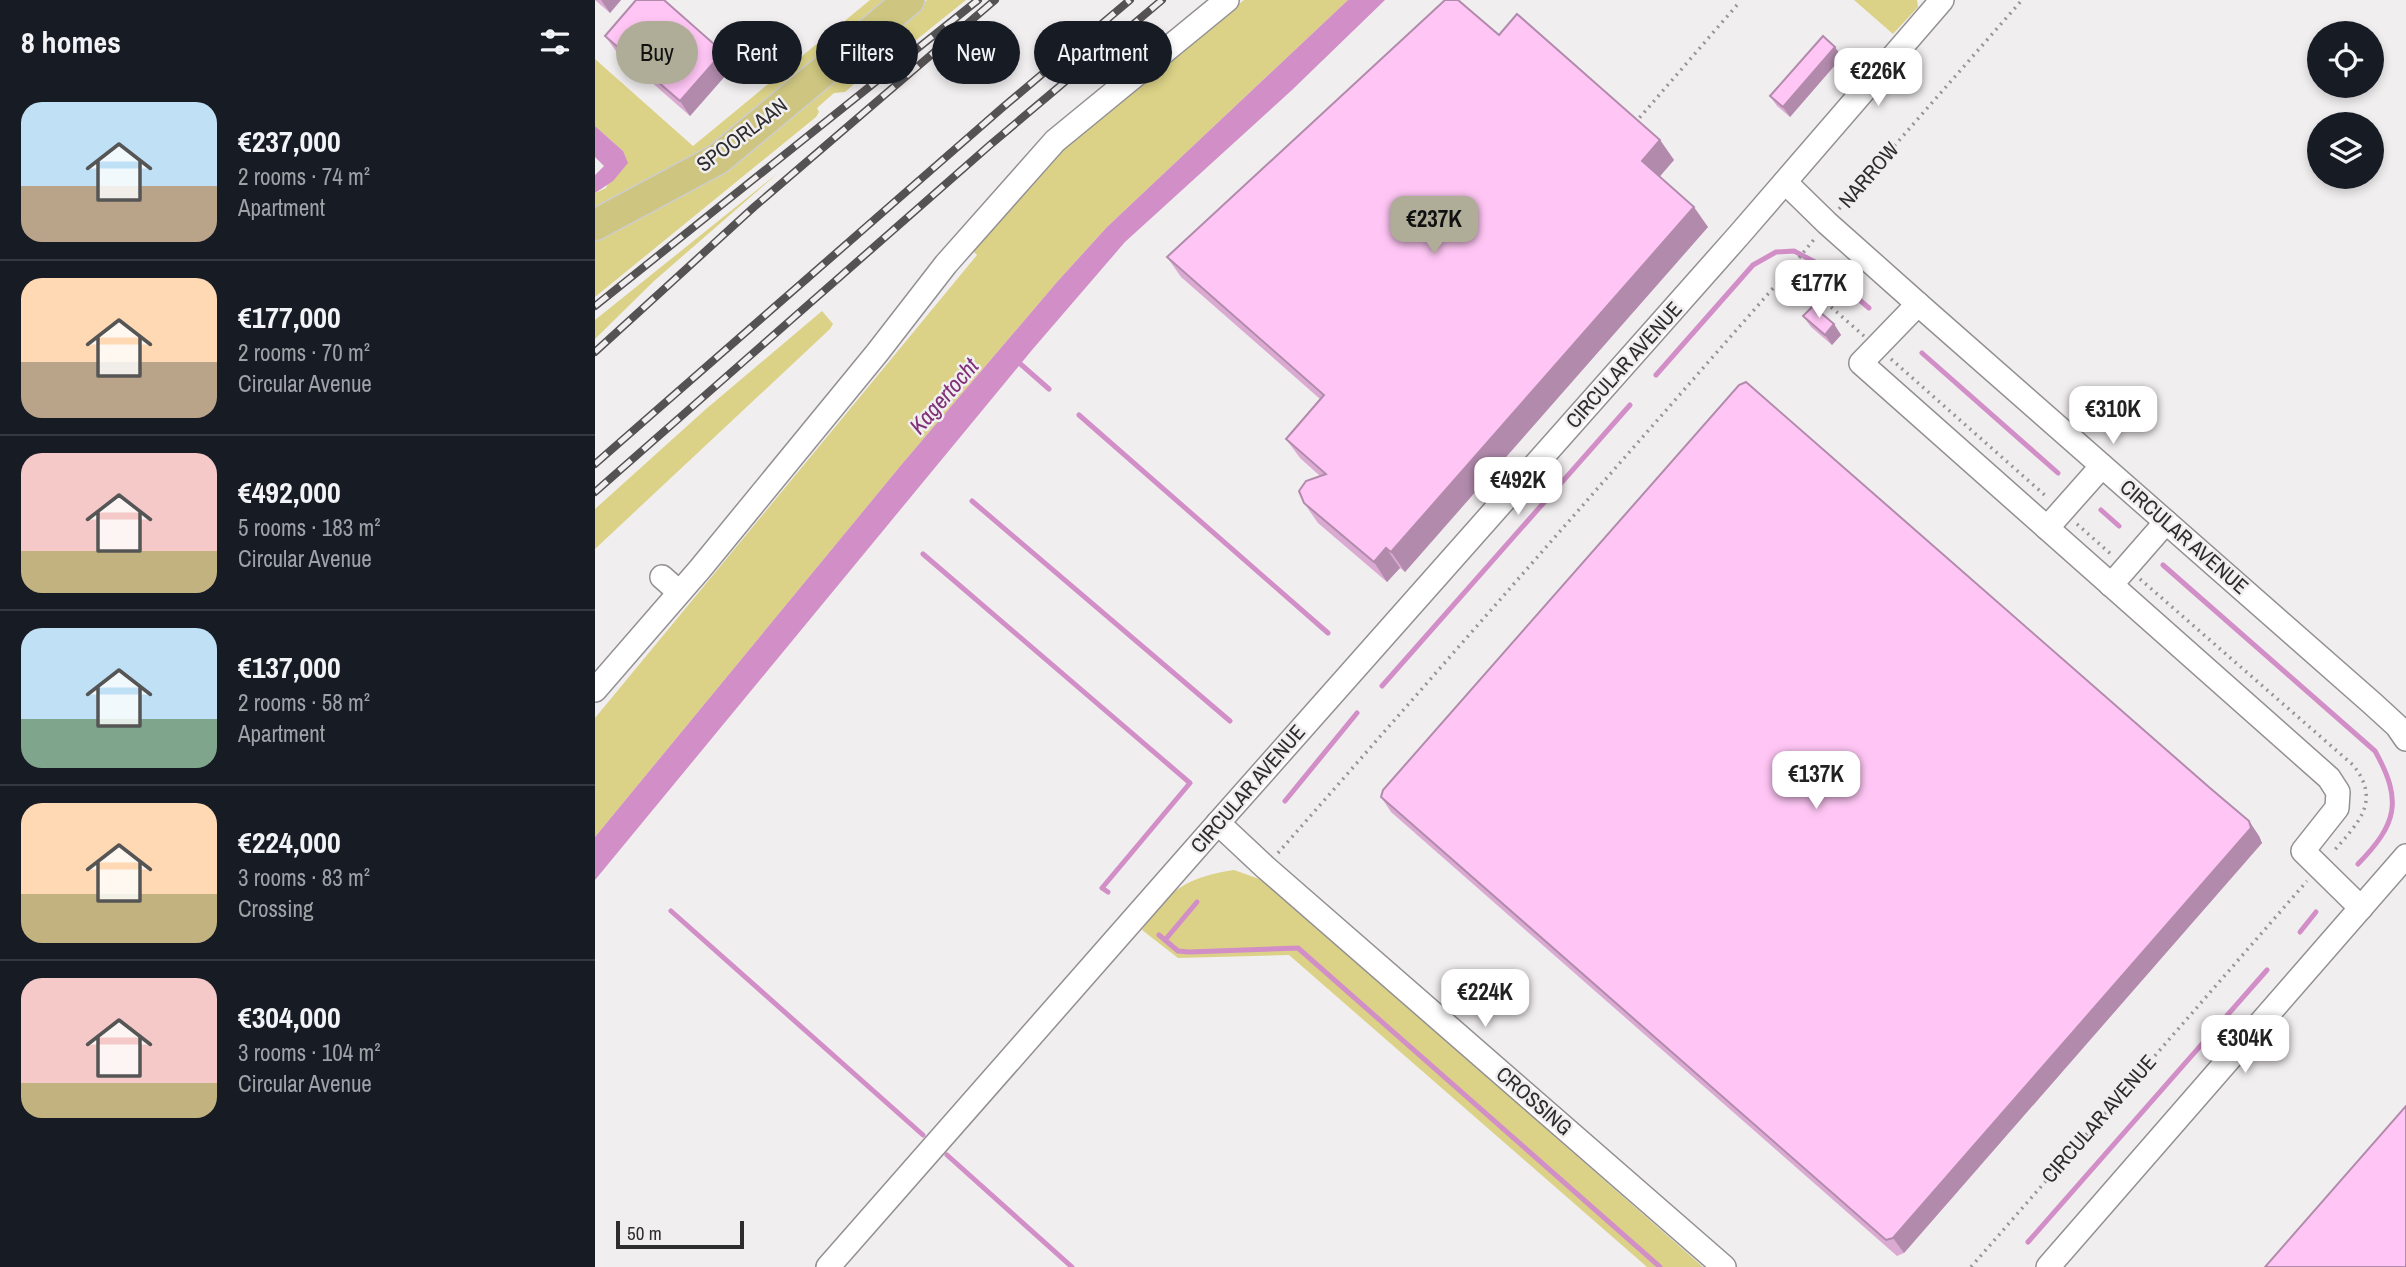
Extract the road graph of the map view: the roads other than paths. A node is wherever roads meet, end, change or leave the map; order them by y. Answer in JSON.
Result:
{"nodes":[{"id":1,"x":909,"y":0,"type":"edge"},
{"id":2,"x":1227,"y":0,"type":"edge"},
{"id":3,"x":1937,"y":2,"type":"edge"},
{"id":4,"x":1785,"y":182,"type":"junction"},
{"id":5,"x":595,"y":225,"type":"edge"},
{"id":6,"x":1918,"y":304,"type":"junction"},
{"id":7,"x":2102,"y":466,"type":"junction"},
{"id":8,"x":2055,"y":520,"type":"junction"},
{"id":9,"x":2166,"y":522,"type":"junction"},
{"id":10,"x":2111,"y":585,"type":"junction"},
{"id":11,"x":595,"y":690,"type":"edge"},
{"id":12,"x":2406,"y":739,"type":"edge"},
{"id":13,"x":1218,"y":823,"type":"junction"},
{"id":14,"x":2406,"y":856,"type":"edge"},
{"id":15,"x":2361,"y":908,"type":"junction"},
{"id":16,"x":828,"y":1267,"type":"edge"},
{"id":17,"x":1724,"y":1267,"type":"edge"},
{"id":18,"x":2048,"y":1267,"type":"edge"}],
"edges":[{"from":1,"to":5,"type":"main road","name":"SPOORLAAN"},
{"from":2,"to":11,"type":"street"},
{"from":3,"to":4,"type":"street"},
{"from":4,"to":6,"type":"street","name":"CIRCULAR AVENUE"},
{"from":4,"to":13,"type":"street","name":"CIRCULAR AVENUE"},
{"from":6,"to":7,"type":"street","name":"CIRCULAR AVENUE"},
{"from":6,"to":8,"type":"street"},
{"from":7,"to":8,"type":"street"},
{"from":7,"to":9,"type":"street","name":"CIRCULAR AVENUE"},
{"from":8,"to":10,"type":"street"},
{"from":9,"to":10,"type":"street"},
{"from":9,"to":12,"type":"street","name":"CIRCULAR AVENUE"},
{"from":10,"to":15,"type":"street"},
{"from":13,"to":16,"type":"street","name":"CIRCULAR AVENUE"},
{"from":13,"to":17,"type":"street","name":"CROSSING"},
{"from":14,"to":15,"type":"street"},
{"from":15,"to":18,"type":"street"}]}
